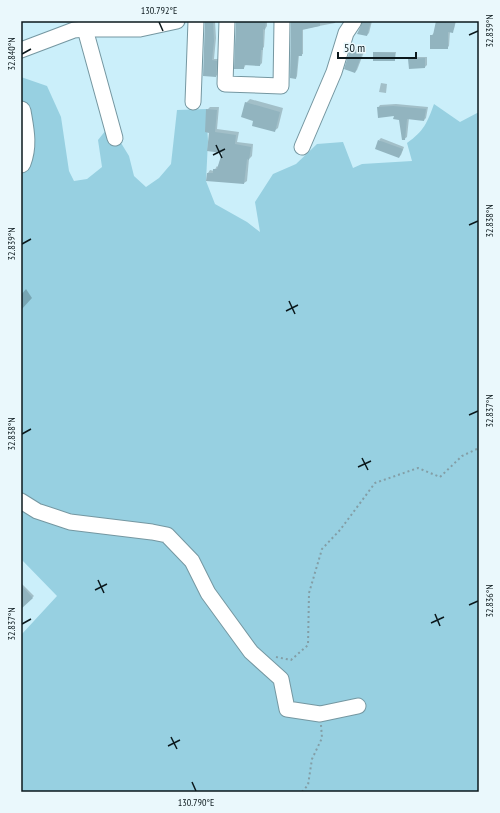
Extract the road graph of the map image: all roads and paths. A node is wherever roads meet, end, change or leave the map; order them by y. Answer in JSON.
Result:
{"nodes":[{"id":1,"x":177,"y":21,"type":"edge"},
{"id":2,"x":196,"y":21,"type":"edge"},
{"id":3,"x":227,"y":21,"type":"edge"},
{"id":4,"x":282,"y":21,"type":"edge"},
{"id":5,"x":348,"y":25,"type":"edge"},
{"id":6,"x":85,"y":28,"type":"junction"},
{"id":7,"x":21,"y":50,"type":"edge"},
{"id":8,"x":193,"y":102,"type":"dead end"},
{"id":9,"x":21,"y":111,"type":"edge"},
{"id":10,"x":115,"y":138,"type":"dead end"},
{"id":11,"x":302,"y":147,"type":"dead end"},
{"id":12,"x":21,"y":163,"type":"edge"},
{"id":13,"x":479,"y":448,"type":"edge"},
{"id":14,"x":21,"y":501,"type":"edge"},
{"id":15,"x":251,"y":652,"type":"junction"},
{"id":16,"x":358,"y":706,"type":"dead end"},
{"id":17,"x":320,"y":714,"type":"junction"},
{"id":18,"x":302,"y":792,"type":"edge"}],
"edges":[{"from":1,"to":6,"type":"street"},
{"from":2,"to":8,"type":"street"},
{"from":3,"to":4,"type":"street"},
{"from":5,"to":11,"type":"street"},
{"from":6,"to":7,"type":"street"},
{"from":6,"to":10,"type":"street"},
{"from":9,"to":12,"type":"main road"},
{"from":13,"to":15,"type":"path"},
{"from":14,"to":15,"type":"street"},
{"from":15,"to":17,"type":"street"},
{"from":16,"to":17,"type":"street"},
{"from":17,"to":18,"type":"path"}]}
